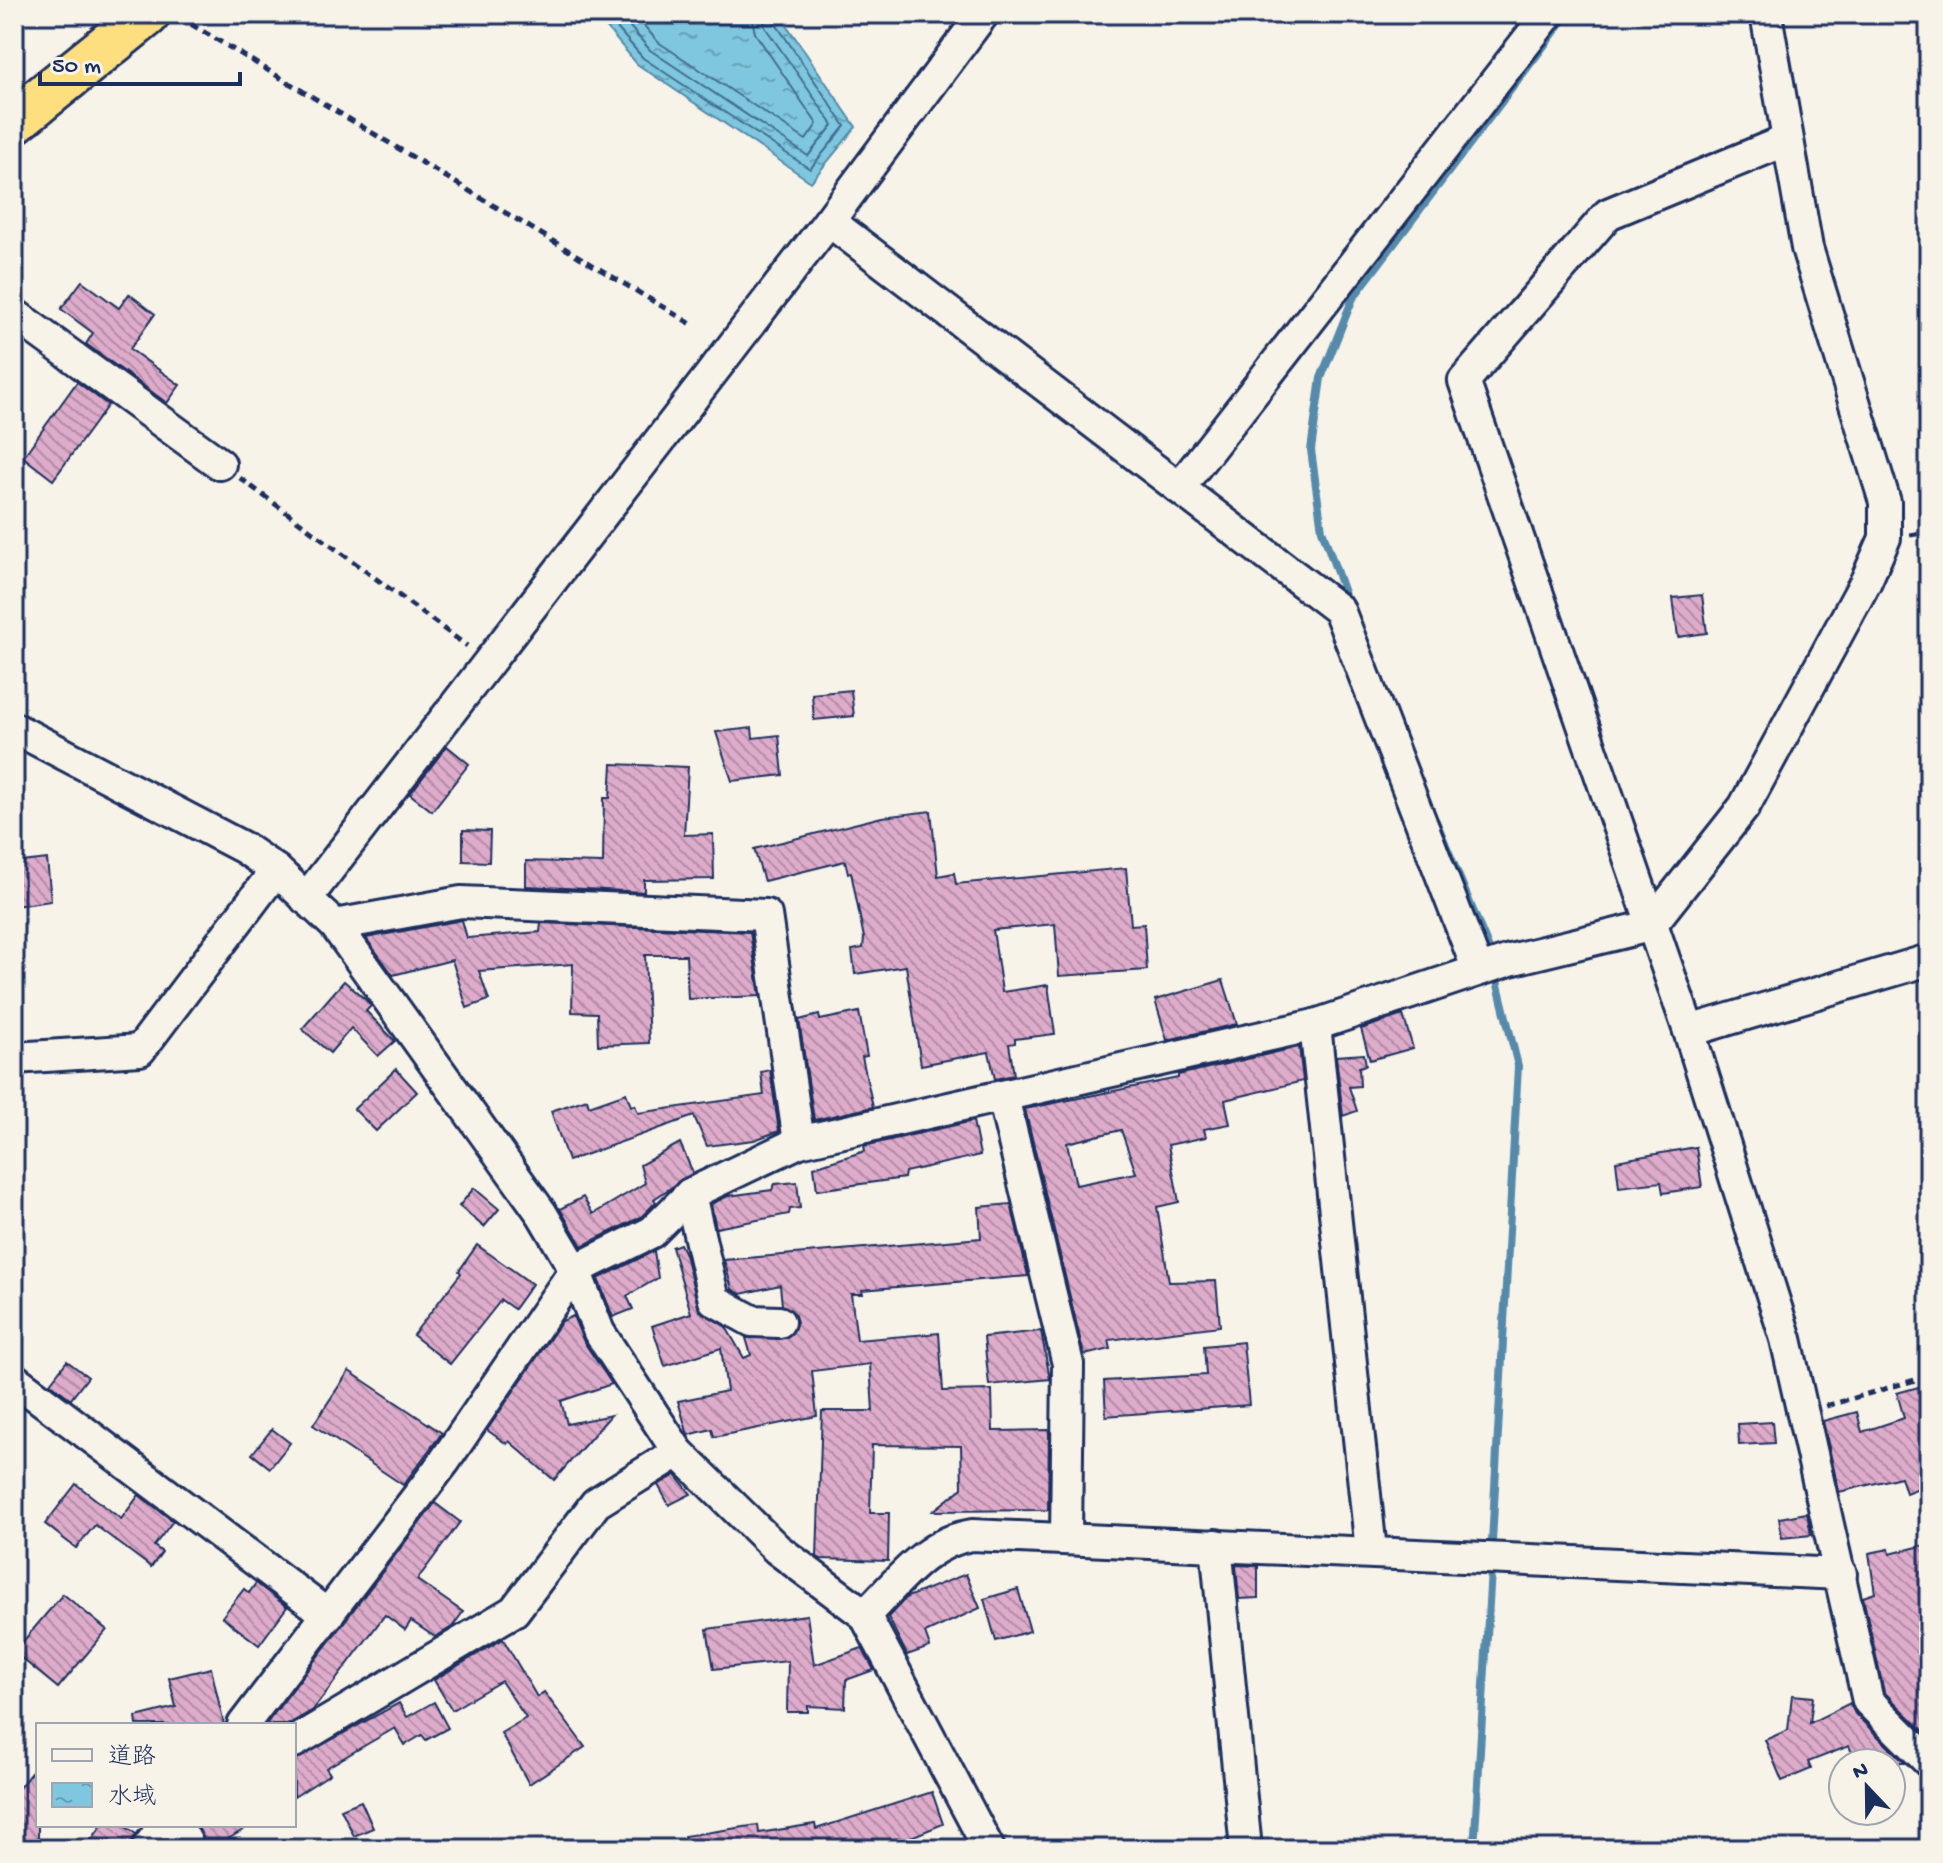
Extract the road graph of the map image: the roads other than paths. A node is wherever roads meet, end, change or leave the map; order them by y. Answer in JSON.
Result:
{"nodes":[{"id":1,"x":147,"y":14,"type":"edge"},
{"id":2,"x":983,"y":14,"type":"edge"},
{"id":3,"x":1548,"y":14,"type":"edge"},
{"id":4,"x":1766,"y":14,"type":"edge"},
{"id":5,"x":14,"y":121,"type":"edge"},
{"id":6,"x":1787,"y":140,"type":"junction"},
{"id":7,"x":829,"y":221,"type":"junction"},
{"id":8,"x":14,"y":314,"type":"edge"},
{"id":9,"x":220,"y":464,"type":"road end"},
{"id":10,"x":1179,"y":488,"type":"junction"},
{"id":11,"x":14,"y":728,"type":"edge"},
{"id":12,"x":276,"y":870,"type":"junction"},
{"id":13,"x":306,"y":899,"type":"junction"},
{"id":14,"x":335,"y":925,"type":"junction"},
{"id":15,"x":1650,"y":926,"type":"junction"},
{"id":16,"x":1929,"y":960,"type":"edge"},
{"id":17,"x":1478,"y":970,"type":"junction"},
{"id":18,"x":1315,"y":1025,"type":"junction"},
{"id":19,"x":1689,"y":1031,"type":"junction"},
{"id":20,"x":14,"y":1058,"type":"edge"},
{"id":21,"x":1003,"y":1097,"type":"junction"},
{"id":22,"x":799,"y":1142,"type":"junction"},
{"id":23,"x":690,"y":1194,"type":"junction"},
{"id":24,"x":575,"y":1270,"type":"junction"},
{"id":25,"x":779,"y":1322,"type":"dead end"},
{"id":26,"x":14,"y":1379,"type":"edge"},
{"id":27,"x":678,"y":1452,"type":"junction"},
{"id":28,"x":1066,"y":1539,"type":"junction"},
{"id":29,"x":1216,"y":1545,"type":"junction"},
{"id":30,"x":1371,"y":1551,"type":"junction"},
{"id":31,"x":1841,"y":1574,"type":"junction"},
{"id":32,"x":328,"y":1615,"type":"junction"},
{"id":33,"x":865,"y":1615,"type":"junction"},
{"id":34,"x":245,"y":1723,"type":"edge"},
{"id":35,"x":296,"y":1741,"type":"edge"},
{"id":36,"x":1929,"y":1762,"type":"edge"},
{"id":37,"x":163,"y":1827,"type":"edge"},
{"id":38,"x":178,"y":1827,"type":"edge"},
{"id":39,"x":147,"y":1849,"type":"edge"},
{"id":40,"x":190,"y":1849,"type":"edge"},
{"id":41,"x":989,"y":1849,"type":"edge"},
{"id":42,"x":1246,"y":1849,"type":"edge"}],
"edges":[{"from":1,"to":5,"type":"highway"},
{"from":2,"to":7,"type":"street"},
{"from":3,"to":10,"type":"street"},
{"from":4,"to":6,"type":"street"},
{"from":6,"to":15,"type":"street"},
{"from":6,"to":15,"type":"street"},
{"from":7,"to":10,"type":"street"},
{"from":7,"to":13,"type":"street"},
{"from":8,"to":9,"type":"street"},
{"from":10,"to":17,"type":"street"},
{"from":11,"to":12,"type":"street"},
{"from":12,"to":13,"type":"street"},
{"from":12,"to":20,"type":"street"},
{"from":13,"to":14,"type":"street"},
{"from":14,"to":22,"type":"street"},
{"from":14,"to":24,"type":"street"},
{"from":15,"to":17,"type":"street"},
{"from":15,"to":19,"type":"street"},
{"from":16,"to":19,"type":"street"},
{"from":17,"to":18,"type":"street"},
{"from":18,"to":21,"type":"street"},
{"from":18,"to":30,"type":"street"},
{"from":19,"to":31,"type":"street"},
{"from":21,"to":22,"type":"street"},
{"from":21,"to":28,"type":"street"},
{"from":22,"to":23,"type":"street"},
{"from":23,"to":24,"type":"street"},
{"from":23,"to":25,"type":"street"},
{"from":24,"to":27,"type":"street"},
{"from":24,"to":32,"type":"street"},
{"from":26,"to":32,"type":"street"},
{"from":27,"to":33,"type":"street"},
{"from":27,"to":35,"type":"street"},
{"from":28,"to":29,"type":"street"},
{"from":28,"to":33,"type":"street"},
{"from":29,"to":30,"type":"street"},
{"from":29,"to":42,"type":"street"},
{"from":30,"to":31,"type":"street"},
{"from":31,"to":36,"type":"street"},
{"from":32,"to":34,"type":"street"},
{"from":33,"to":41,"type":"street"},
{"from":37,"to":39,"type":"street"},
{"from":38,"to":40,"type":"street"}]}
